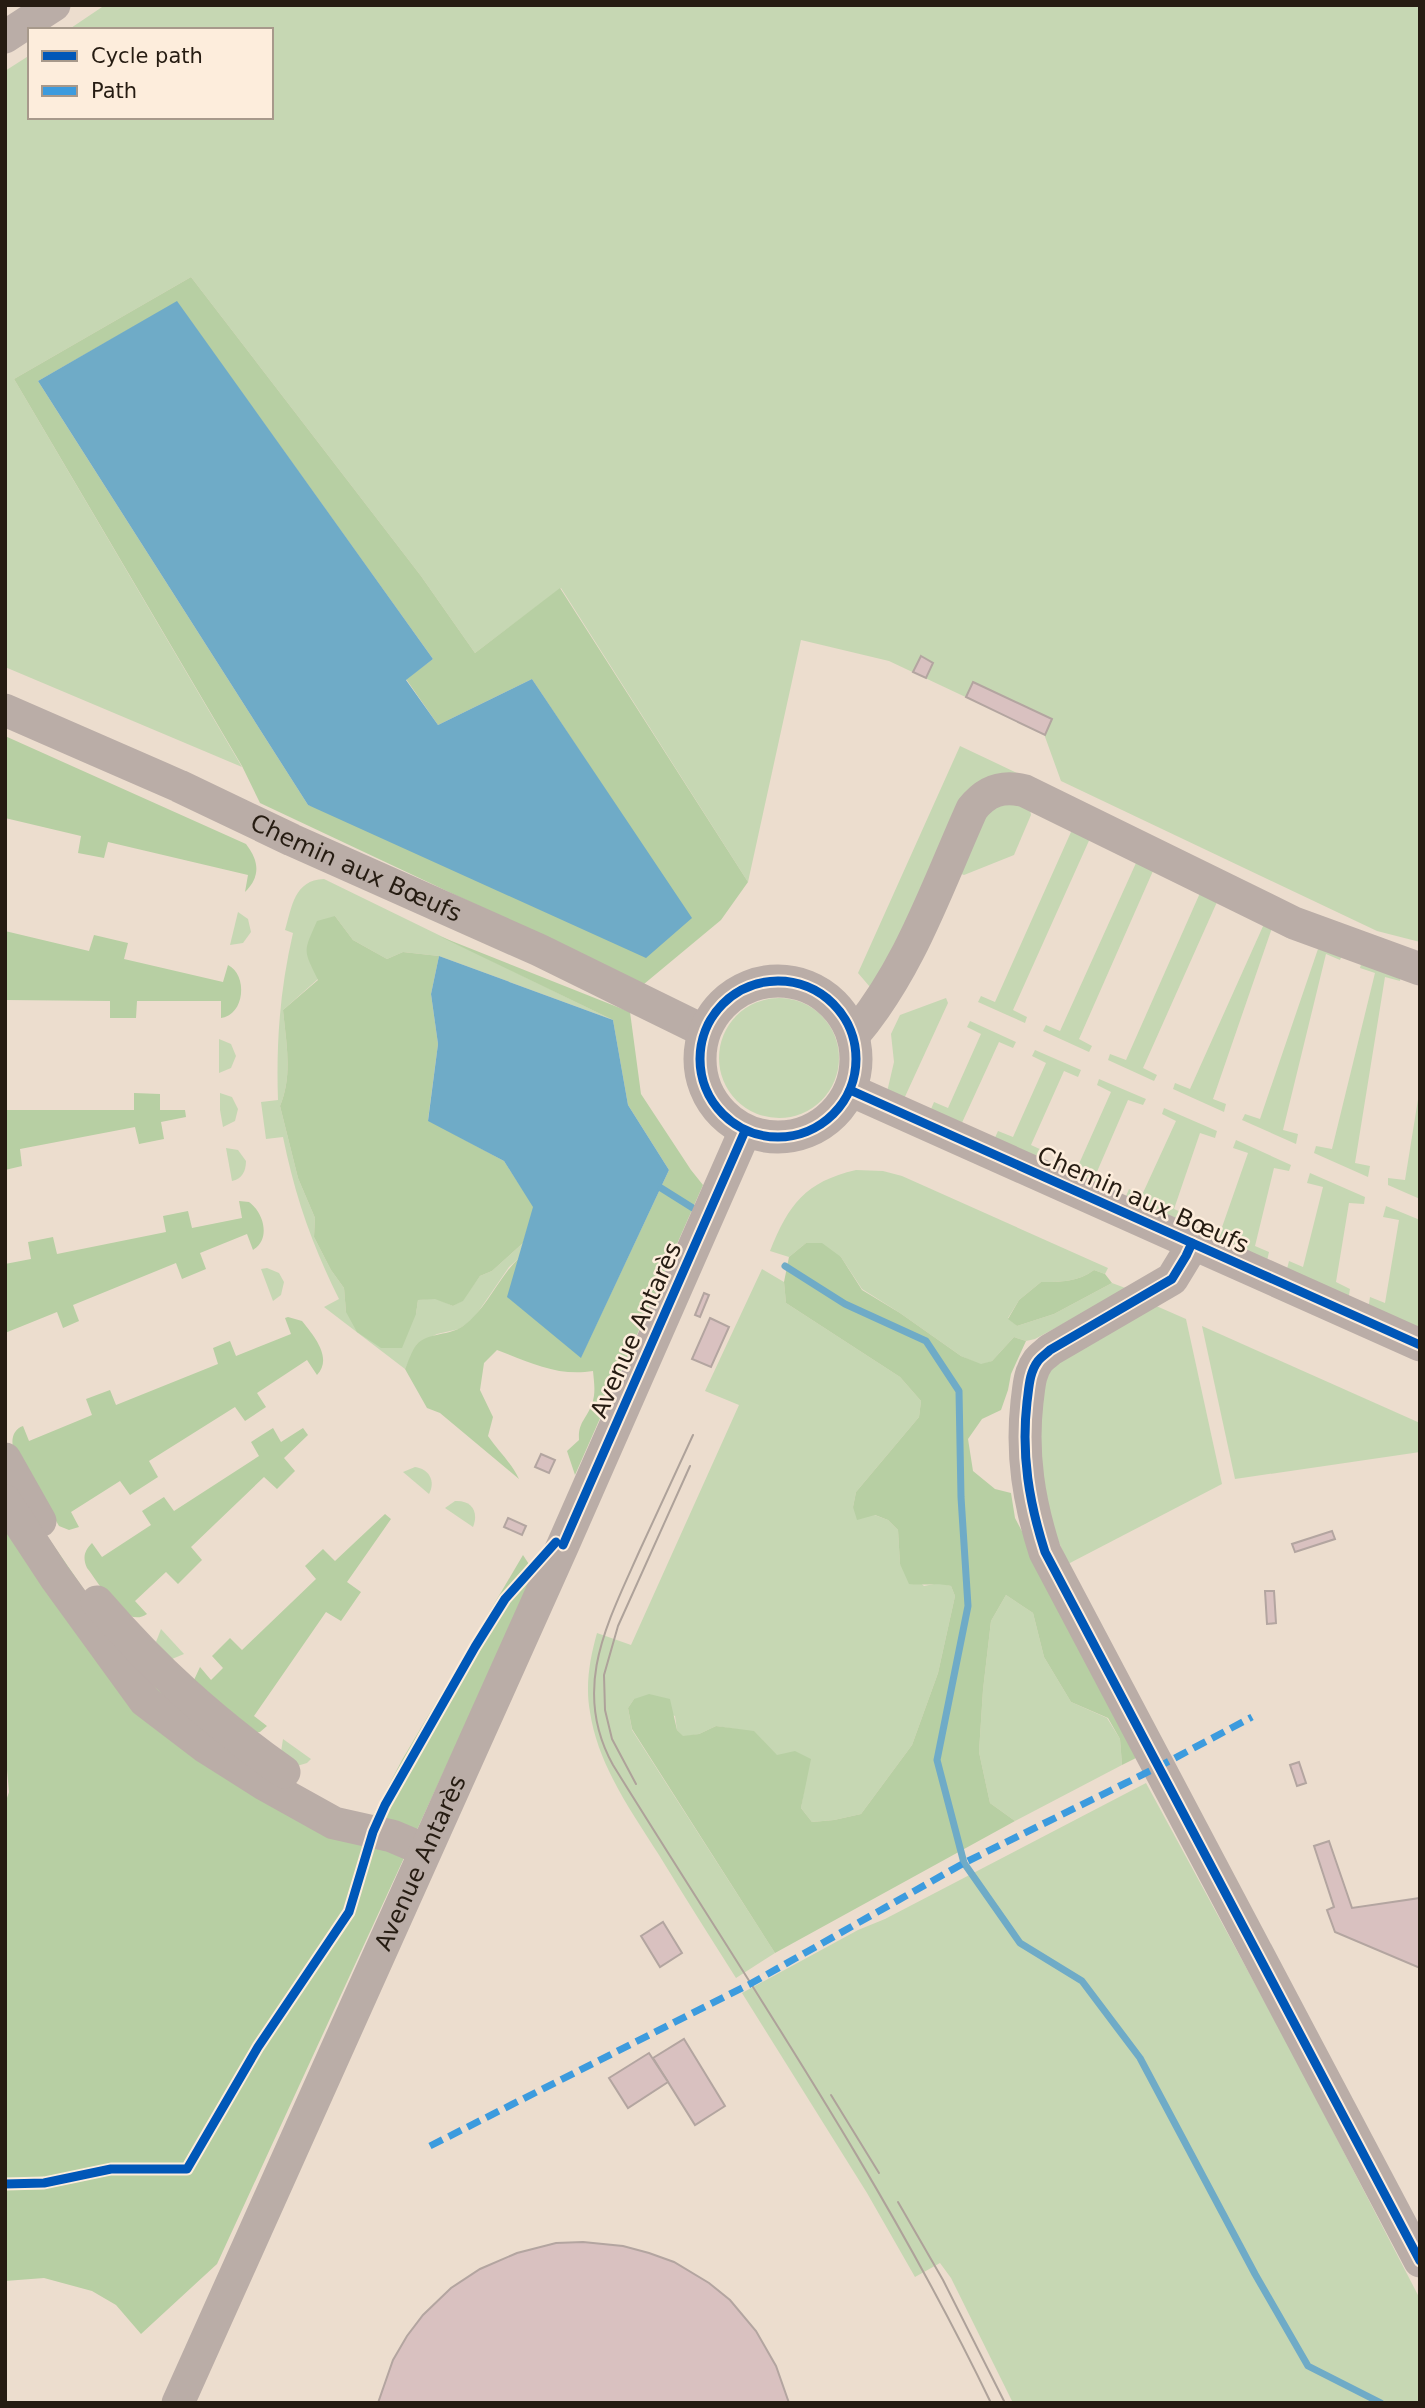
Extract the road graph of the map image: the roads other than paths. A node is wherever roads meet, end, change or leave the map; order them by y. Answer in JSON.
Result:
{"nodes":[{"id":1,"x":54,"y":5,"type":"edge"},
{"id":2,"x":5,"y":37,"type":"edge"},
{"id":3,"x":5,"y":710,"type":"edge"},
{"id":4,"x":1420,"y":969,"type":"edge"},
{"id":5,"x":704,"y":1031,"type":"junction"},
{"id":6,"x":853,"y":1036,"type":"junction"},
{"id":7,"x":850,"y":1090,"type":"junction"},
{"id":8,"x":745,"y":1131,"type":"junction"},
{"id":9,"x":1192,"y":1243,"type":"junction"},
{"id":10,"x":1420,"y":1345,"type":"edge"},
{"id":11,"x":5,"y":1459,"type":"edge"},
{"id":12,"x":5,"y":1501,"type":"edge"},
{"id":13,"x":307,"y":1787,"type":"dead end"},
{"id":14,"x":425,"y":1850,"type":"junction"},
{"id":15,"x":1420,"y":2261,"type":"edge"},
{"id":16,"x":178,"y":2403,"type":"edge"}],
"edges":[{"from":1,"to":2,"type":"street"},
{"from":3,"to":5,"type":"street","name":"Chemin aux Bœufs"},
{"from":4,"to":6,"type":"street"},
{"from":5,"to":6,"type":"street"},
{"from":5,"to":8,"type":"street"},
{"from":6,"to":7,"type":"street"},
{"from":7,"to":8,"type":"street"},
{"from":7,"to":9,"type":"street","name":"Chemin aux Bœufs"},
{"from":8,"to":14,"type":"street","name":"Avenue Antarès"},
{"from":9,"to":10,"type":"street","name":"Chemin aux Bœufs"},
{"from":9,"to":15,"type":"street"},
{"from":11,"to":13,"type":"street"},
{"from":12,"to":14,"type":"street"},
{"from":14,"to":16,"type":"street","name":"Avenue Antarès"}]}
